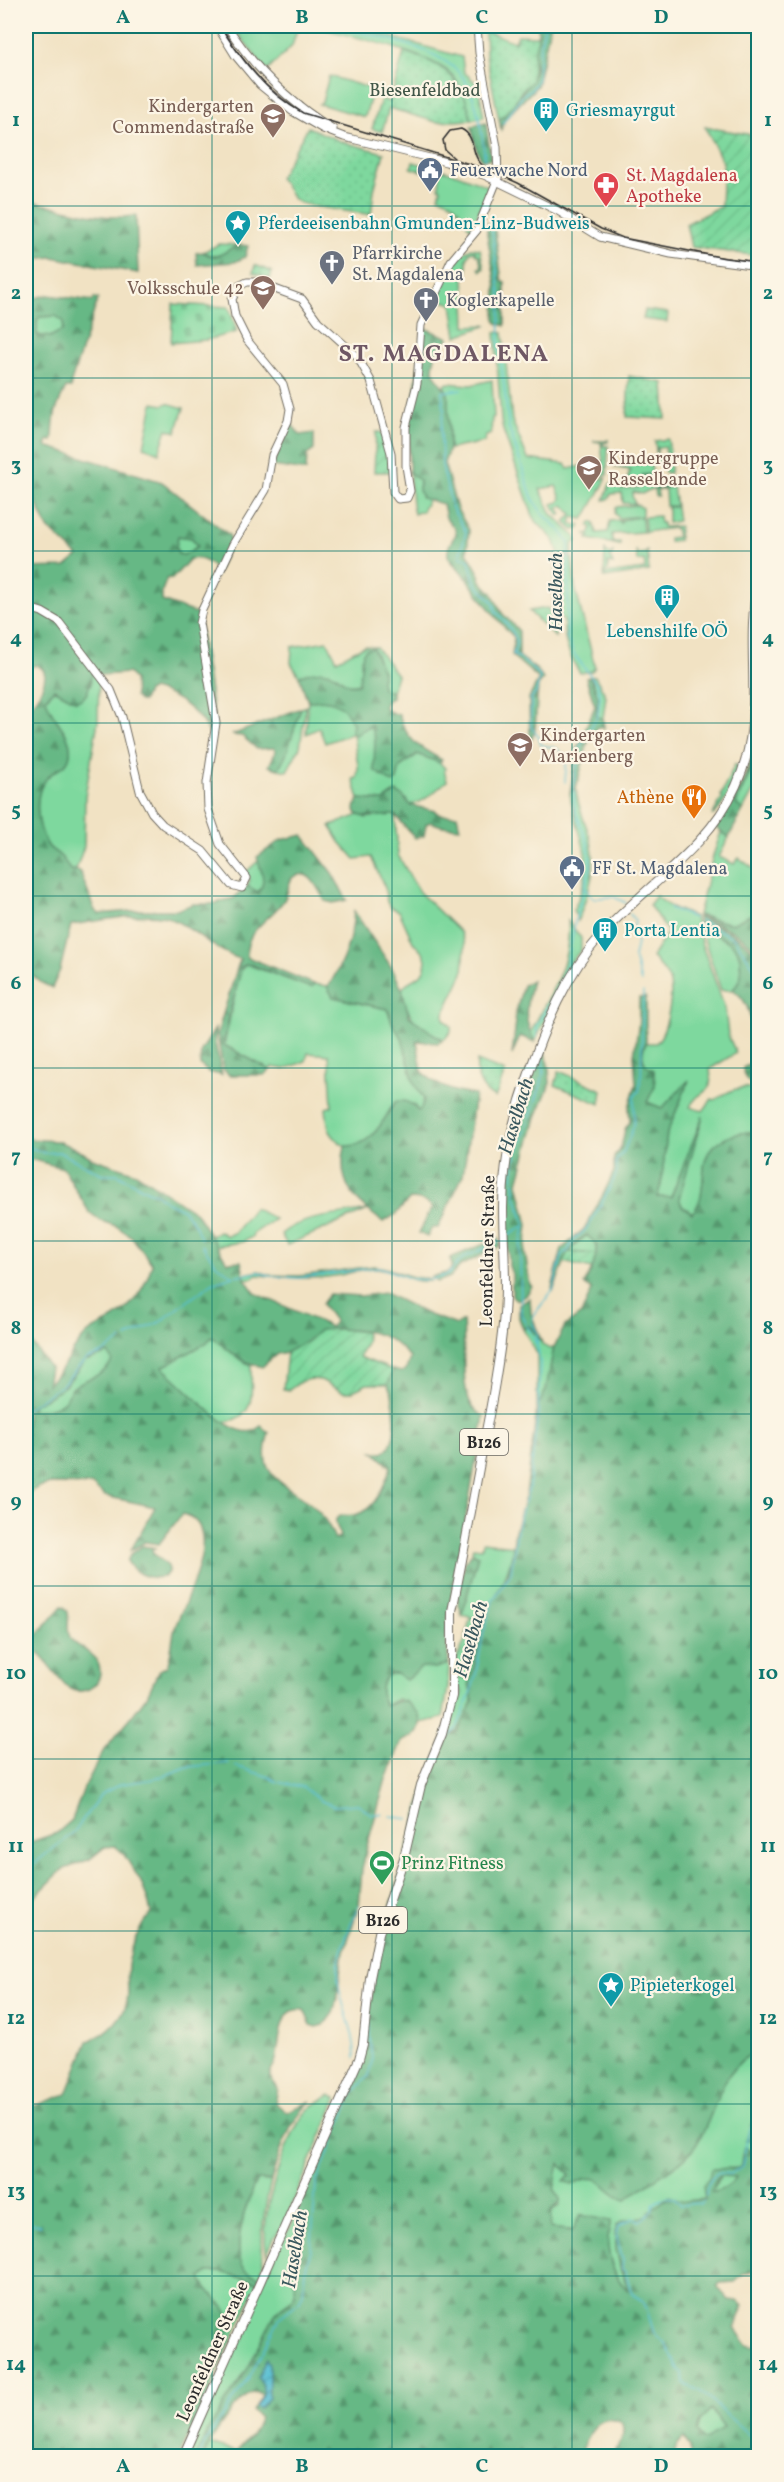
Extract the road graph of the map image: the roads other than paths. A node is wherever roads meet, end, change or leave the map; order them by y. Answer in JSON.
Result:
{"nodes":[{"id":1,"x":217,"y":26,"type":"edge"},
{"id":2,"x":227,"y":26,"type":"edge"},
{"id":3,"x":476,"y":26,"type":"edge"},
{"id":4,"x":314,"y":120,"type":"junction"},
{"id":5,"x":498,"y":181,"type":"junction"},
{"id":6,"x":759,"y":266,"type":"edge"},
{"id":7,"x":759,"y":582,"type":"edge"},
{"id":8,"x":26,"y":607,"type":"edge"},
{"id":9,"x":183,"y":2457,"type":"edge"}],
"edges":[{"from":1,"to":4,"type":"street"},
{"from":2,"to":4,"type":"street"},
{"from":3,"to":5,"type":"street"},
{"from":4,"to":5,"type":"street"},
{"from":5,"to":6,"type":"street"},
{"from":5,"to":8,"type":"street"},
{"from":7,"to":9,"type":"main road","name":"Leonfeldner Straße","number":"B126"}]}
